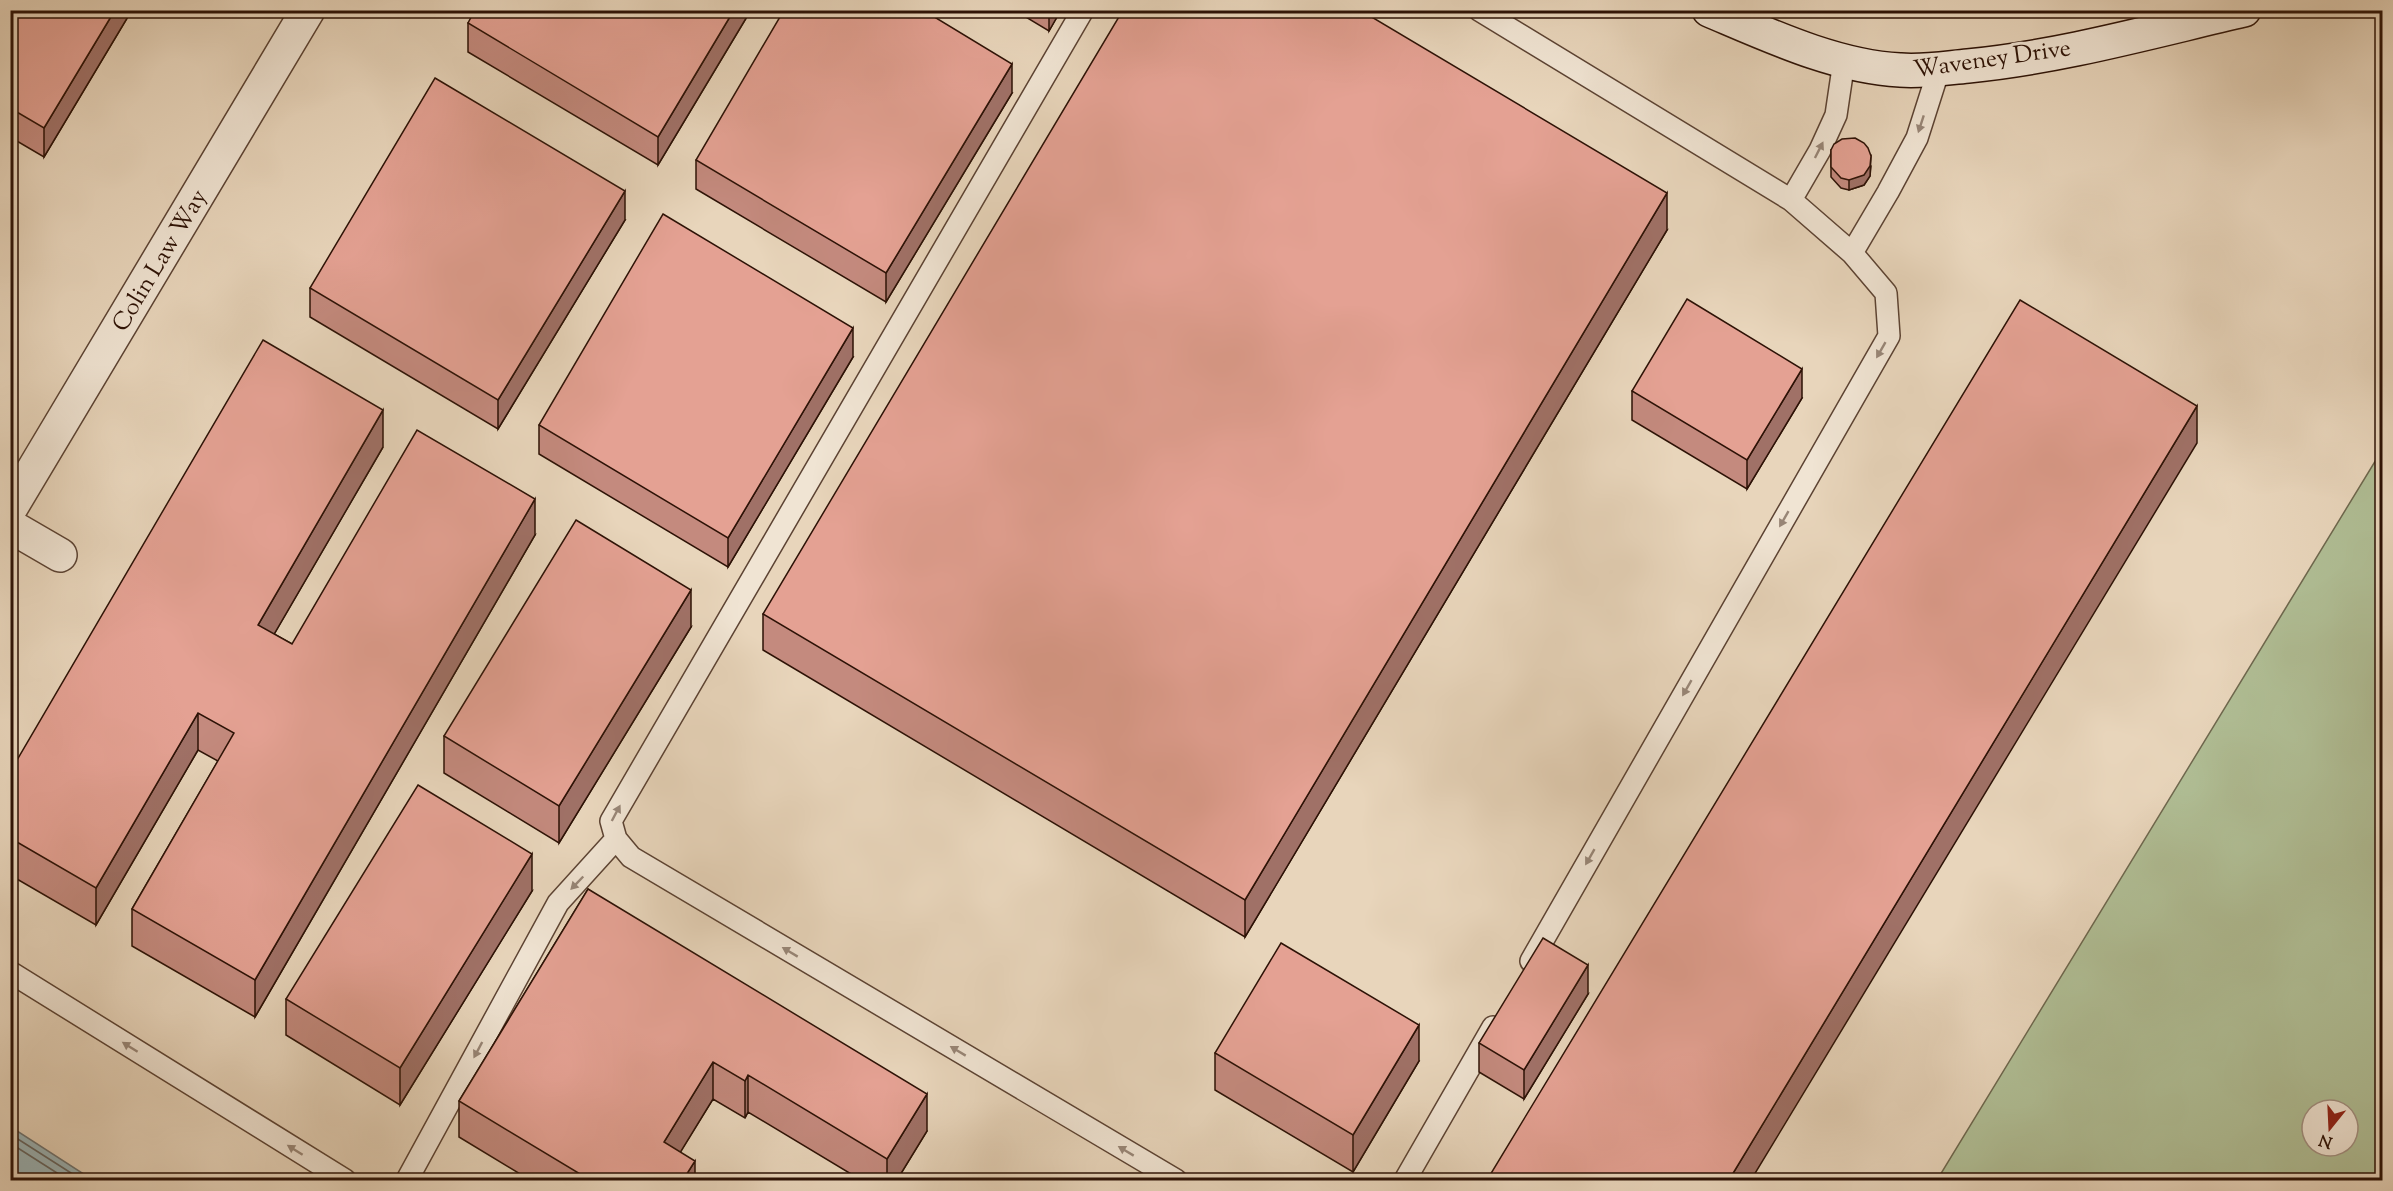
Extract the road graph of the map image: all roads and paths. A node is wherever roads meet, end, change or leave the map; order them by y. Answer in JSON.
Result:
{"nodes":[{"id":1,"x":308,"y":10,"type":"edge"},
{"id":2,"x":1083,"y":10,"type":"edge"},
{"id":3,"x":1479,"y":10,"type":"edge"},
{"id":4,"x":1709,"y":10,"type":"edge"},
{"id":5,"x":2244,"y":10,"type":"edge"},
{"id":6,"x":1844,"y":61,"type":"junction"},
{"id":7,"x":1939,"y":69,"type":"junction"},
{"id":8,"x":1791,"y":200,"type":"junction"},
{"id":9,"x":1852,"y":253,"type":"junction"},
{"id":10,"x":10,"y":509,"type":"edge"},
{"id":11,"x":10,"y":526,"type":"edge"},
{"id":12,"x":60,"y":555,"type":"dead end"},
{"id":13,"x":616,"y":839,"type":"junction"},
{"id":14,"x":10,"y":972,"type":"edge"},
{"id":15,"x":1523,"y":975,"type":"edge"},
{"id":16,"x":1505,"y":1005,"type":"edge"},
{"id":17,"x":345,"y":1180,"type":"edge"},
{"id":18,"x":407,"y":1180,"type":"edge"},
{"id":19,"x":1176,"y":1180,"type":"edge"},
{"id":20,"x":1405,"y":1180,"type":"edge"}],
"edges":[{"from":1,"to":10,"type":"street","name":"Colin Law Way"},
{"from":13,"to":2,"type":"lane","one_way":true},
{"from":3,"to":8,"type":"lane"},
{"from":4,"to":6,"type":"street","name":"Waveney Drive"},
{"from":5,"to":7,"type":"street","name":"Waveney Drive"},
{"from":6,"to":7,"type":"street","name":"Waveney Drive"},
{"from":8,"to":6,"type":"lane","one_way":true},
{"from":7,"to":9,"type":"lane","one_way":true},
{"from":8,"to":9,"type":"lane"},
{"from":9,"to":15,"type":"lane","one_way":true},
{"from":11,"to":12,"type":"street"},
{"from":13,"to":18,"type":"lane","one_way":true},
{"from":19,"to":13,"type":"lane","one_way":true},
{"from":17,"to":14,"type":"lane","one_way":true},
{"from":16,"to":20,"type":"lane"}]}
